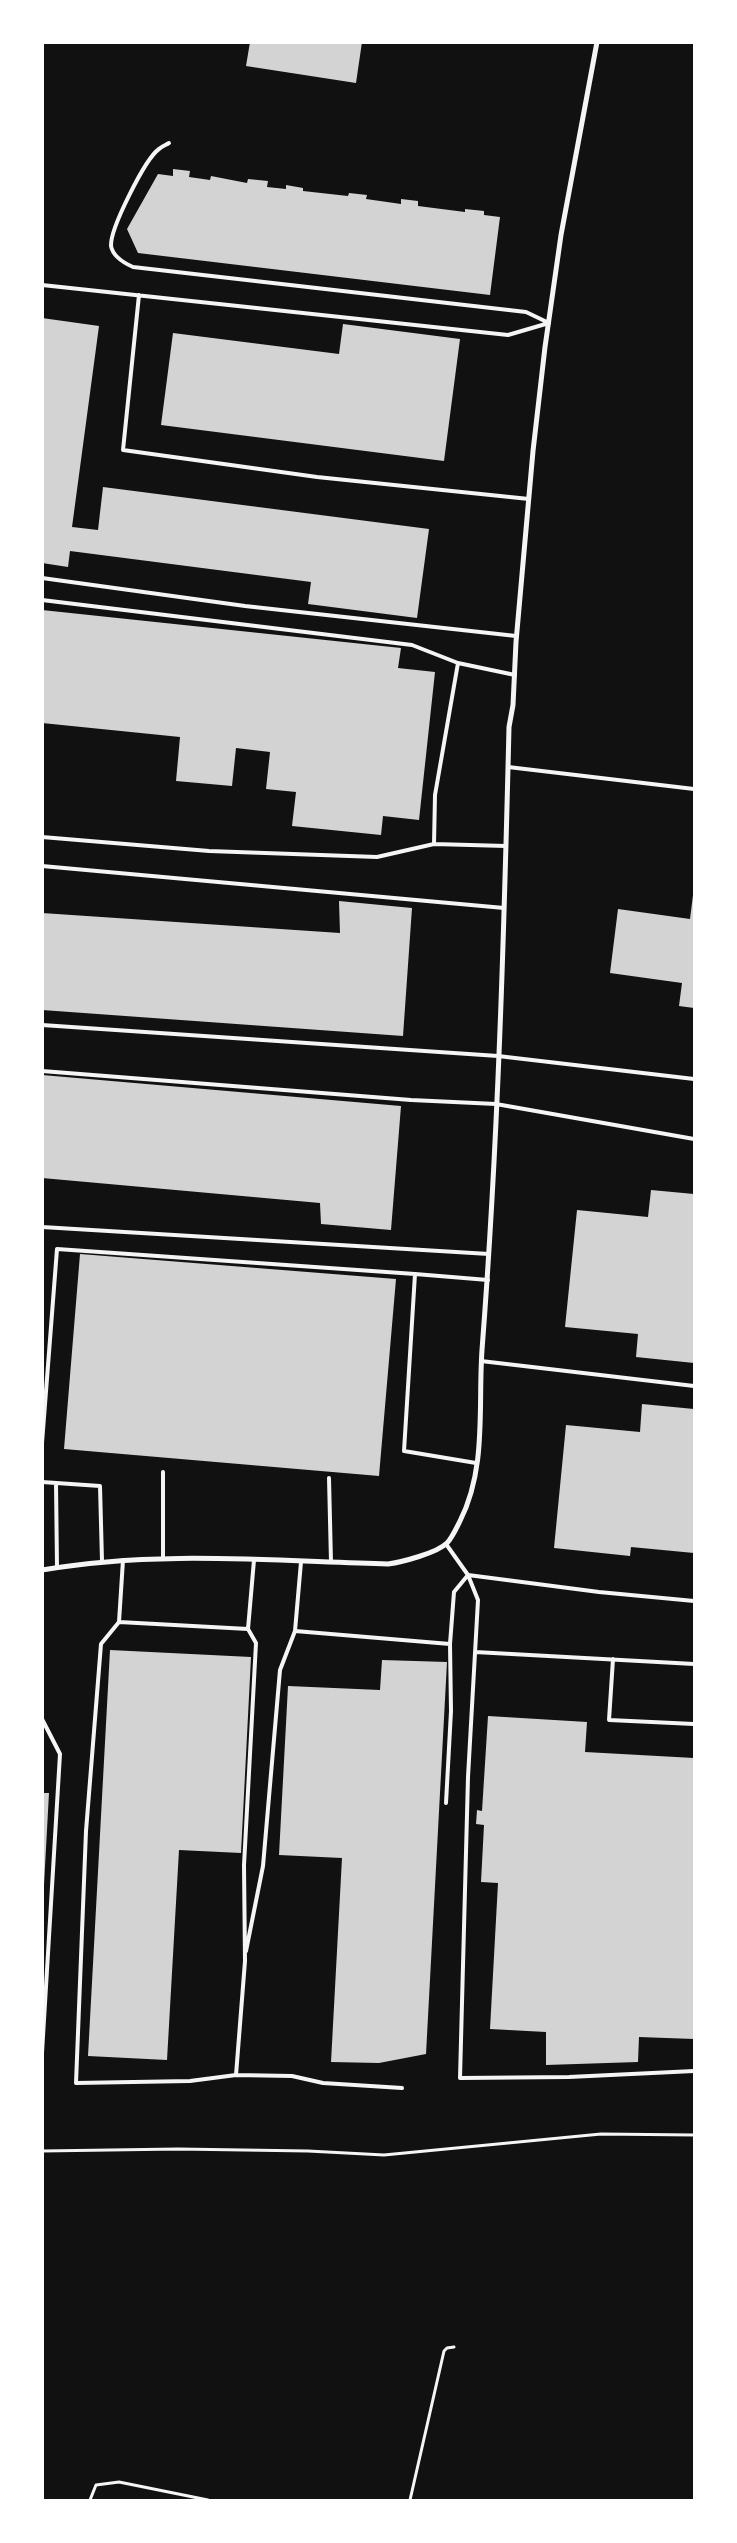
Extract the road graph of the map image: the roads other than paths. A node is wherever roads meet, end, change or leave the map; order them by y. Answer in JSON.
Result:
{"nodes":[{"id":1,"x":597,"y":42,"type":"edge"},
{"id":2,"x":169,"y":143,"type":"dead end"},
{"id":3,"x":42,"y":284,"type":"edge"},
{"id":4,"x":139,"y":295,"type":"junction"},
{"id":5,"x":549,"y":323,"type":"junction"},
{"id":6,"x":528,"y":498,"type":"junction"},
{"id":7,"x":42,"y":578,"type":"edge"},
{"id":8,"x":42,"y":600,"type":"edge"},
{"id":9,"x":516,"y":636,"type":"junction"},
{"id":10,"x":458,"y":663,"type":"junction"},
{"id":11,"x":514,"y":675,"type":"junction"},
{"id":12,"x":508,"y":766,"type":"junction"},
{"id":13,"x":694,"y":789,"type":"edge"},
{"id":14,"x":42,"y":837,"type":"edge"},
{"id":15,"x":434,"y":844,"type":"junction"},
{"id":16,"x":506,"y":846,"type":"junction"},
{"id":17,"x":42,"y":866,"type":"edge"},
{"id":18,"x":504,"y":908,"type":"junction"},
{"id":19,"x":42,"y":1025,"type":"edge"},
{"id":20,"x":498,"y":1056,"type":"junction"},
{"id":21,"x":42,"y":1071,"type":"edge"},
{"id":22,"x":694,"y":1079,"type":"edge"},
{"id":23,"x":496,"y":1104,"type":"junction"},
{"id":24,"x":694,"y":1139,"type":"edge"},
{"id":25,"x":42,"y":1227,"type":"edge"},
{"id":26,"x":490,"y":1254,"type":"junction"},
{"id":27,"x":416,"y":1274,"type":"junction"},
{"id":28,"x":488,"y":1280,"type":"junction"},
{"id":29,"x":481,"y":1361,"type":"junction"},
{"id":30,"x":694,"y":1386,"type":"edge"},
{"id":31,"x":42,"y":1443,"type":"edge"},
{"id":32,"x":476,"y":1463,"type":"junction"},
{"id":33,"x":163,"y":1472,"type":"dead end"},
{"id":34,"x":329,"y":1478,"type":"dead end"},
{"id":35,"x":42,"y":1482,"type":"edge"},
{"id":36,"x":56,"y":1483,"type":"junction"},
{"id":37,"x":446,"y":1544,"type":"junction"},
{"id":38,"x":163,"y":1559,"type":"junction"},
{"id":39,"x":123,"y":1560,"type":"junction"},
{"id":40,"x":254,"y":1560,"type":"junction"},
{"id":41,"x":102,"y":1561,"type":"junction"},
{"id":42,"x":301,"y":1562,"type":"junction"},
{"id":43,"x":331,"y":1562,"type":"junction"},
{"id":44,"x":57,"y":1567,"type":"junction"},
{"id":45,"x":42,"y":1570,"type":"edge"},
{"id":46,"x":468,"y":1575,"type":"junction"},
{"id":47,"x":694,"y":1601,"type":"edge"},
{"id":48,"x":119,"y":1622,"type":"junction"},
{"id":49,"x":248,"y":1629,"type":"junction"},
{"id":50,"x":295,"y":1630,"type":"junction"},
{"id":51,"x":450,"y":1644,"type":"junction"},
{"id":52,"x":475,"y":1652,"type":"junction"},
{"id":53,"x":613,"y":1659,"type":"junction"},
{"id":54,"x":694,"y":1664,"type":"edge"},
{"id":55,"x":42,"y":1719,"type":"edge"},
{"id":56,"x":694,"y":1724,"type":"edge"},
{"id":57,"x":446,"y":1803,"type":"dead end"},
{"id":58,"x":245,"y":1961,"type":"junction"},
{"id":59,"x":42,"y":2053,"type":"edge"},
{"id":60,"x":694,"y":2070,"type":"edge"},
{"id":61,"x":236,"y":2074,"type":"junction"},
{"id":62,"x":402,"y":2088,"type":"dead end"}],
"edges":[{"from":1,"to":5,"type":"street"},
{"from":2,"to":5,"type":"lane"},
{"from":3,"to":4,"type":"lane"},
{"from":4,"to":5,"type":"lane"},
{"from":4,"to":6,"type":"lane"},
{"from":5,"to":6,"type":"street"},
{"from":6,"to":9,"type":"street"},
{"from":7,"to":9,"type":"lane"},
{"from":8,"to":10,"type":"lane"},
{"from":9,"to":11,"type":"street"},
{"from":10,"to":11,"type":"lane"},
{"from":10,"to":15,"type":"lane"},
{"from":11,"to":12,"type":"street"},
{"from":12,"to":13,"type":"lane"},
{"from":12,"to":16,"type":"street"},
{"from":14,"to":15,"type":"lane"},
{"from":15,"to":16,"type":"lane"},
{"from":16,"to":18,"type":"street"},
{"from":17,"to":18,"type":"lane"},
{"from":18,"to":20,"type":"street"},
{"from":19,"to":20,"type":"lane"},
{"from":20,"to":22,"type":"lane"},
{"from":20,"to":23,"type":"street"},
{"from":21,"to":23,"type":"lane"},
{"from":23,"to":24,"type":"lane"},
{"from":23,"to":26,"type":"street"},
{"from":25,"to":26,"type":"lane"},
{"from":26,"to":28,"type":"street"},
{"from":27,"to":28,"type":"lane"},
{"from":27,"to":31,"type":"lane"},
{"from":27,"to":32,"type":"lane"},
{"from":28,"to":29,"type":"street"},
{"from":29,"to":30,"type":"lane"},
{"from":29,"to":32,"type":"street"},
{"from":32,"to":37,"type":"street"},
{"from":33,"to":38,"type":"lane"},
{"from":34,"to":43,"type":"lane"},
{"from":35,"to":36,"type":"lane"},
{"from":36,"to":41,"type":"lane"},
{"from":36,"to":44,"type":"lane"},
{"from":37,"to":43,"type":"street"},
{"from":37,"to":46,"type":"lane"},
{"from":38,"to":39,"type":"street"},
{"from":38,"to":40,"type":"street"},
{"from":39,"to":41,"type":"street"},
{"from":39,"to":48,"type":"lane"},
{"from":40,"to":42,"type":"street"},
{"from":40,"to":49,"type":"lane"},
{"from":41,"to":44,"type":"street"},
{"from":42,"to":43,"type":"street"},
{"from":42,"to":50,"type":"lane"},
{"from":44,"to":45,"type":"street"},
{"from":46,"to":47,"type":"lane"},
{"from":46,"to":51,"type":"lane"},
{"from":46,"to":52,"type":"lane"},
{"from":48,"to":49,"type":"lane"},
{"from":48,"to":61,"type":"lane"},
{"from":49,"to":58,"type":"lane"},
{"from":50,"to":51,"type":"lane"},
{"from":50,"to":58,"type":"lane"},
{"from":51,"to":57,"type":"lane"},
{"from":52,"to":53,"type":"lane"},
{"from":52,"to":60,"type":"lane"},
{"from":53,"to":54,"type":"lane"},
{"from":53,"to":56,"type":"lane"},
{"from":55,"to":59,"type":"lane"},
{"from":58,"to":61,"type":"lane"},
{"from":61,"to":62,"type":"lane"}]}
